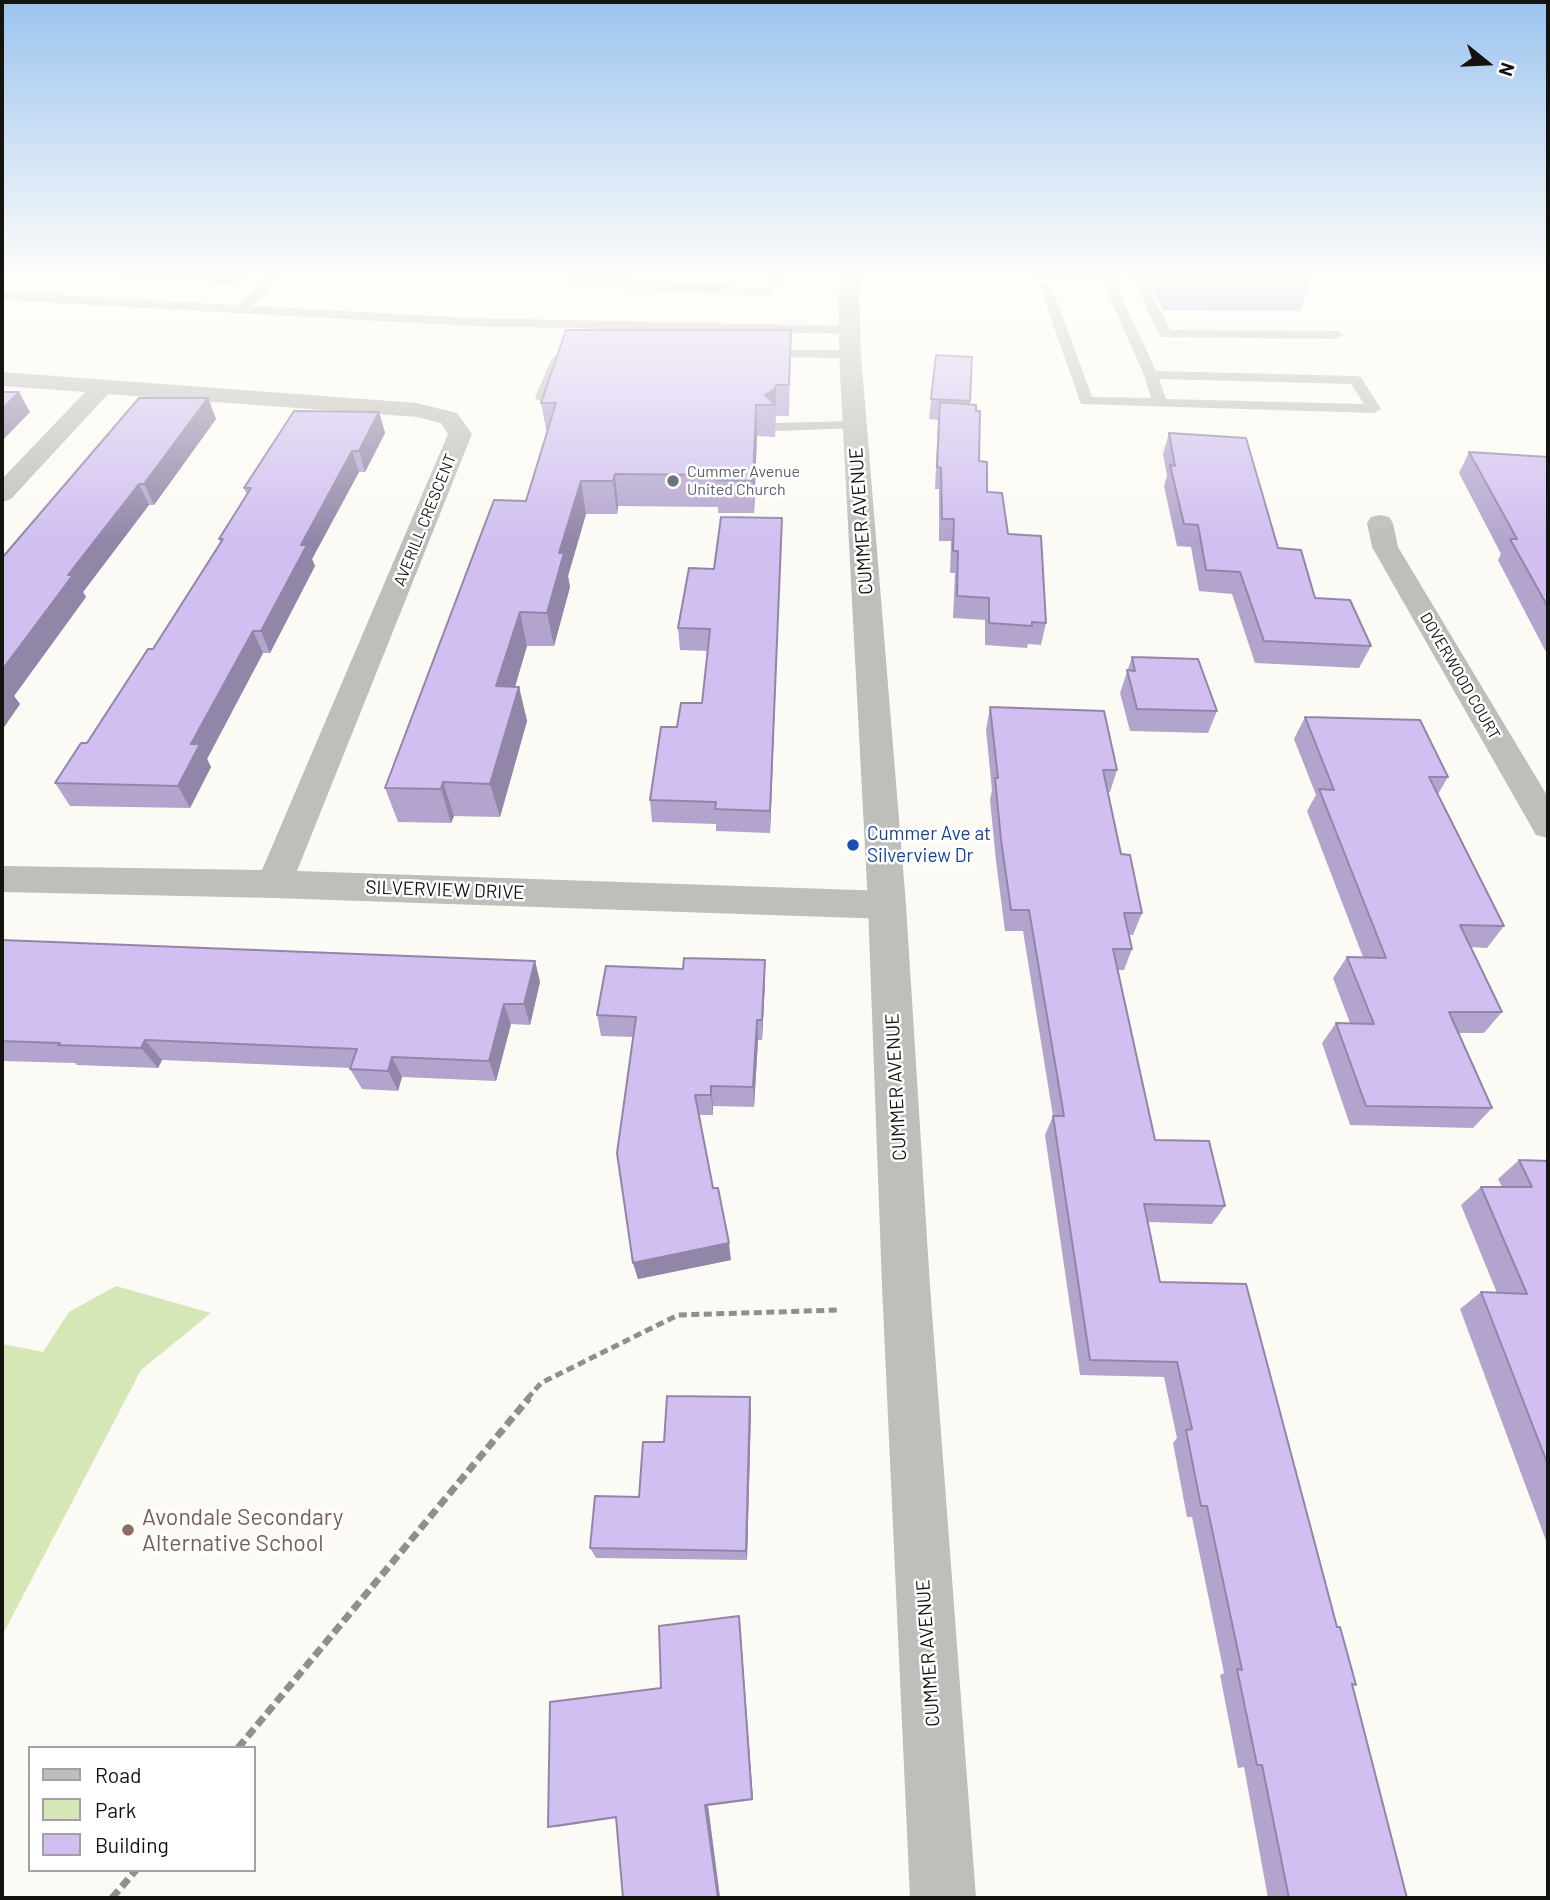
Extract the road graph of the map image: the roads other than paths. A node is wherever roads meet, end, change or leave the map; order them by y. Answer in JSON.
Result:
{"nodes":[{"id":1,"x":556,"y":365,"type":"edge"},
{"id":2,"x":851,"y":365,"type":"edge"},
{"id":3,"x":1073,"y":365,"type":"edge"},
{"id":4,"x":1147,"y":365,"type":"edge"},
{"id":5,"x":1151,"y":374,"type":"junction"},
{"id":6,"x":2,"y":379,"type":"edge"},
{"id":7,"x":104,"y":385,"type":"junction"},
{"id":8,"x":542,"y":397,"type":"edge"},
{"id":9,"x":1160,"y":403,"type":"junction"},
{"id":10,"x":855,"y":425,"type":"junction"},
{"id":11,"x":775,"y":428,"type":"dead end"},
{"id":12,"x":2,"y":494,"type":"edge"},
{"id":13,"x":1380,"y":523,"type":"dead end"},
{"id":14,"x":1548,"y":826,"type":"edge"},
{"id":15,"x":2,"y":879,"type":"edge"},
{"id":16,"x":274,"y":884,"type":"junction"},
{"id":17,"x":887,"y":905,"type":"junction"},
{"id":18,"x":943,"y":1898,"type":"edge"}],
"edges":[{"from":1,"to":8,"type":"lane"},
{"from":2,"to":10,"type":"street","name":"CUMMER AVENUE"},
{"from":3,"to":9,"type":"lane"},
{"from":4,"to":5,"type":"lane"},
{"from":5,"to":9,"type":"lane"},
{"from":5,"to":9,"type":"lane"},
{"from":6,"to":7,"type":"street","name":"AVERILL CRESCENT"},
{"from":7,"to":12,"type":"street"},
{"from":7,"to":16,"type":"street","name":"AVERILL CRESCENT"},
{"from":10,"to":11,"type":"lane"},
{"from":10,"to":17,"type":"street","name":"CUMMER AVENUE"},
{"from":13,"to":14,"type":"street","name":"DOVERWOOD COURT"},
{"from":15,"to":16,"type":"street","name":"SILVERVIEW DRIVE"},
{"from":16,"to":17,"type":"street","name":"SILVERVIEW DRIVE"},
{"from":17,"to":18,"type":"street","name":"CUMMER AVENUE"}]}
